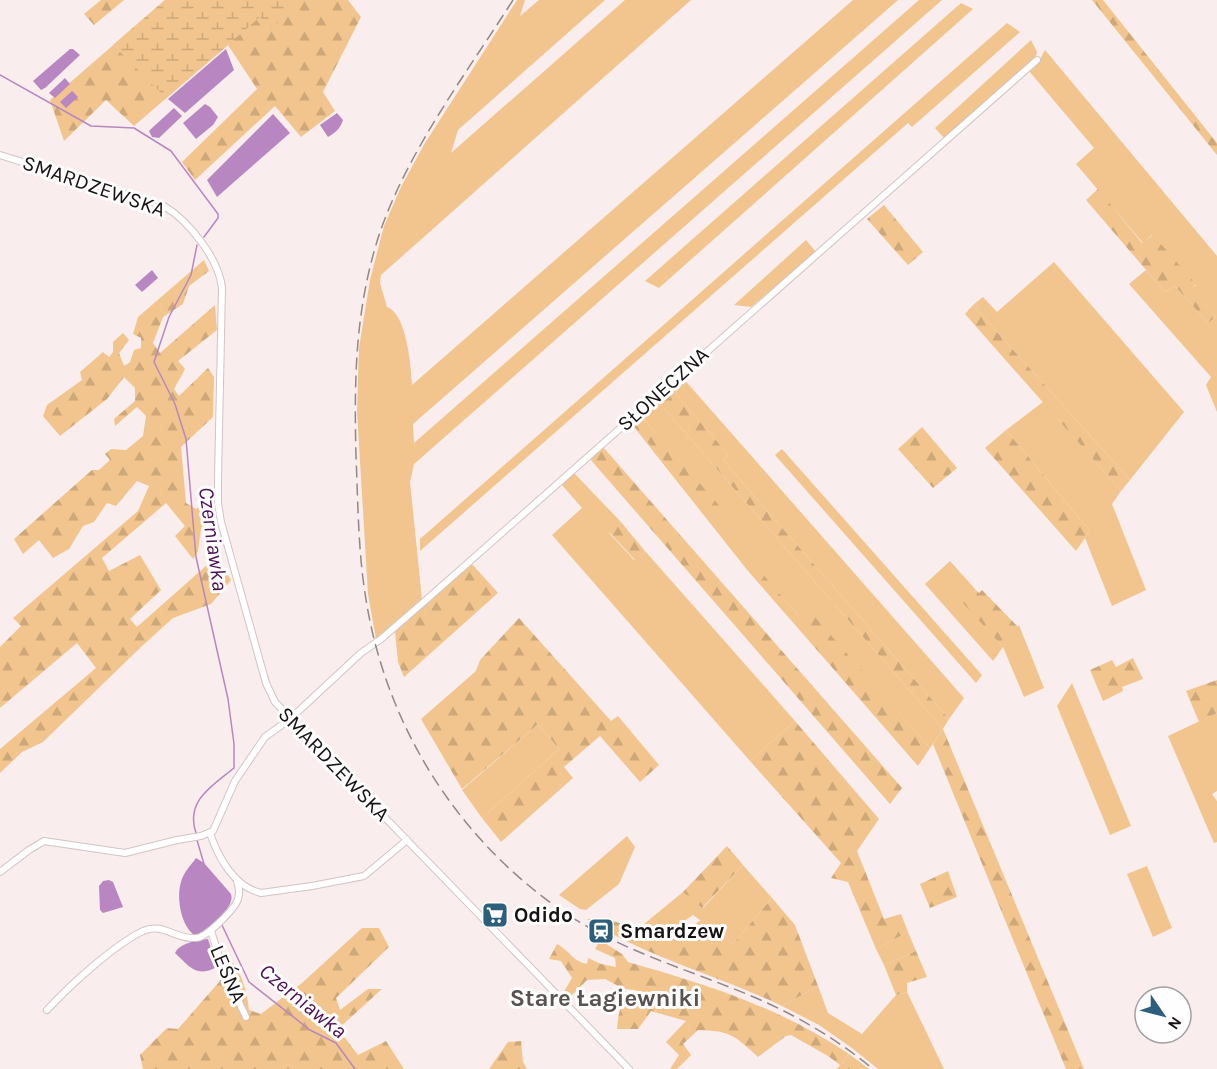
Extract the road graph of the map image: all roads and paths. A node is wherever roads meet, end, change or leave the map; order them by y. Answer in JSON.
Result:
{"nodes":[{"id":1,"x":1036,"y":60,"type":"dead end"},
{"id":2,"x":0,"y":155,"type":"edge"},
{"id":3,"x":290,"y":719,"type":"junction"},
{"id":4,"x":210,"y":833,"type":"junction"},
{"id":5,"x":407,"y":840,"type":"junction"},
{"id":6,"x":0,"y":872,"type":"edge"},
{"id":7,"x":237,"y":881,"type":"junction"},
{"id":8,"x":211,"y":931,"type":"junction"},
{"id":9,"x":47,"y":1010,"type":"dead end"},
{"id":10,"x":246,"y":1017,"type":"dead end"},
{"id":11,"x":628,"y":1069,"type":"edge"}],
"edges":[{"from":1,"to":3,"type":"street","name":"SŁONECZNA"},
{"from":2,"to":3,"type":"street","name":"SMARDZEWSKA"},
{"from":3,"to":4,"type":"street","name":"SŁONECZNA"},
{"from":3,"to":5,"type":"street","name":"SMARDZEWSKA"},
{"from":4,"to":6,"type":"street"},
{"from":4,"to":7,"type":"street"},
{"from":5,"to":7,"type":"street"},
{"from":5,"to":11,"type":"street","name":"SMARDZEWSKA"},
{"from":7,"to":8,"type":"street"},
{"from":8,"to":9,"type":"street"},
{"from":8,"to":10,"type":"street","name":"LEŚNA"}]}
